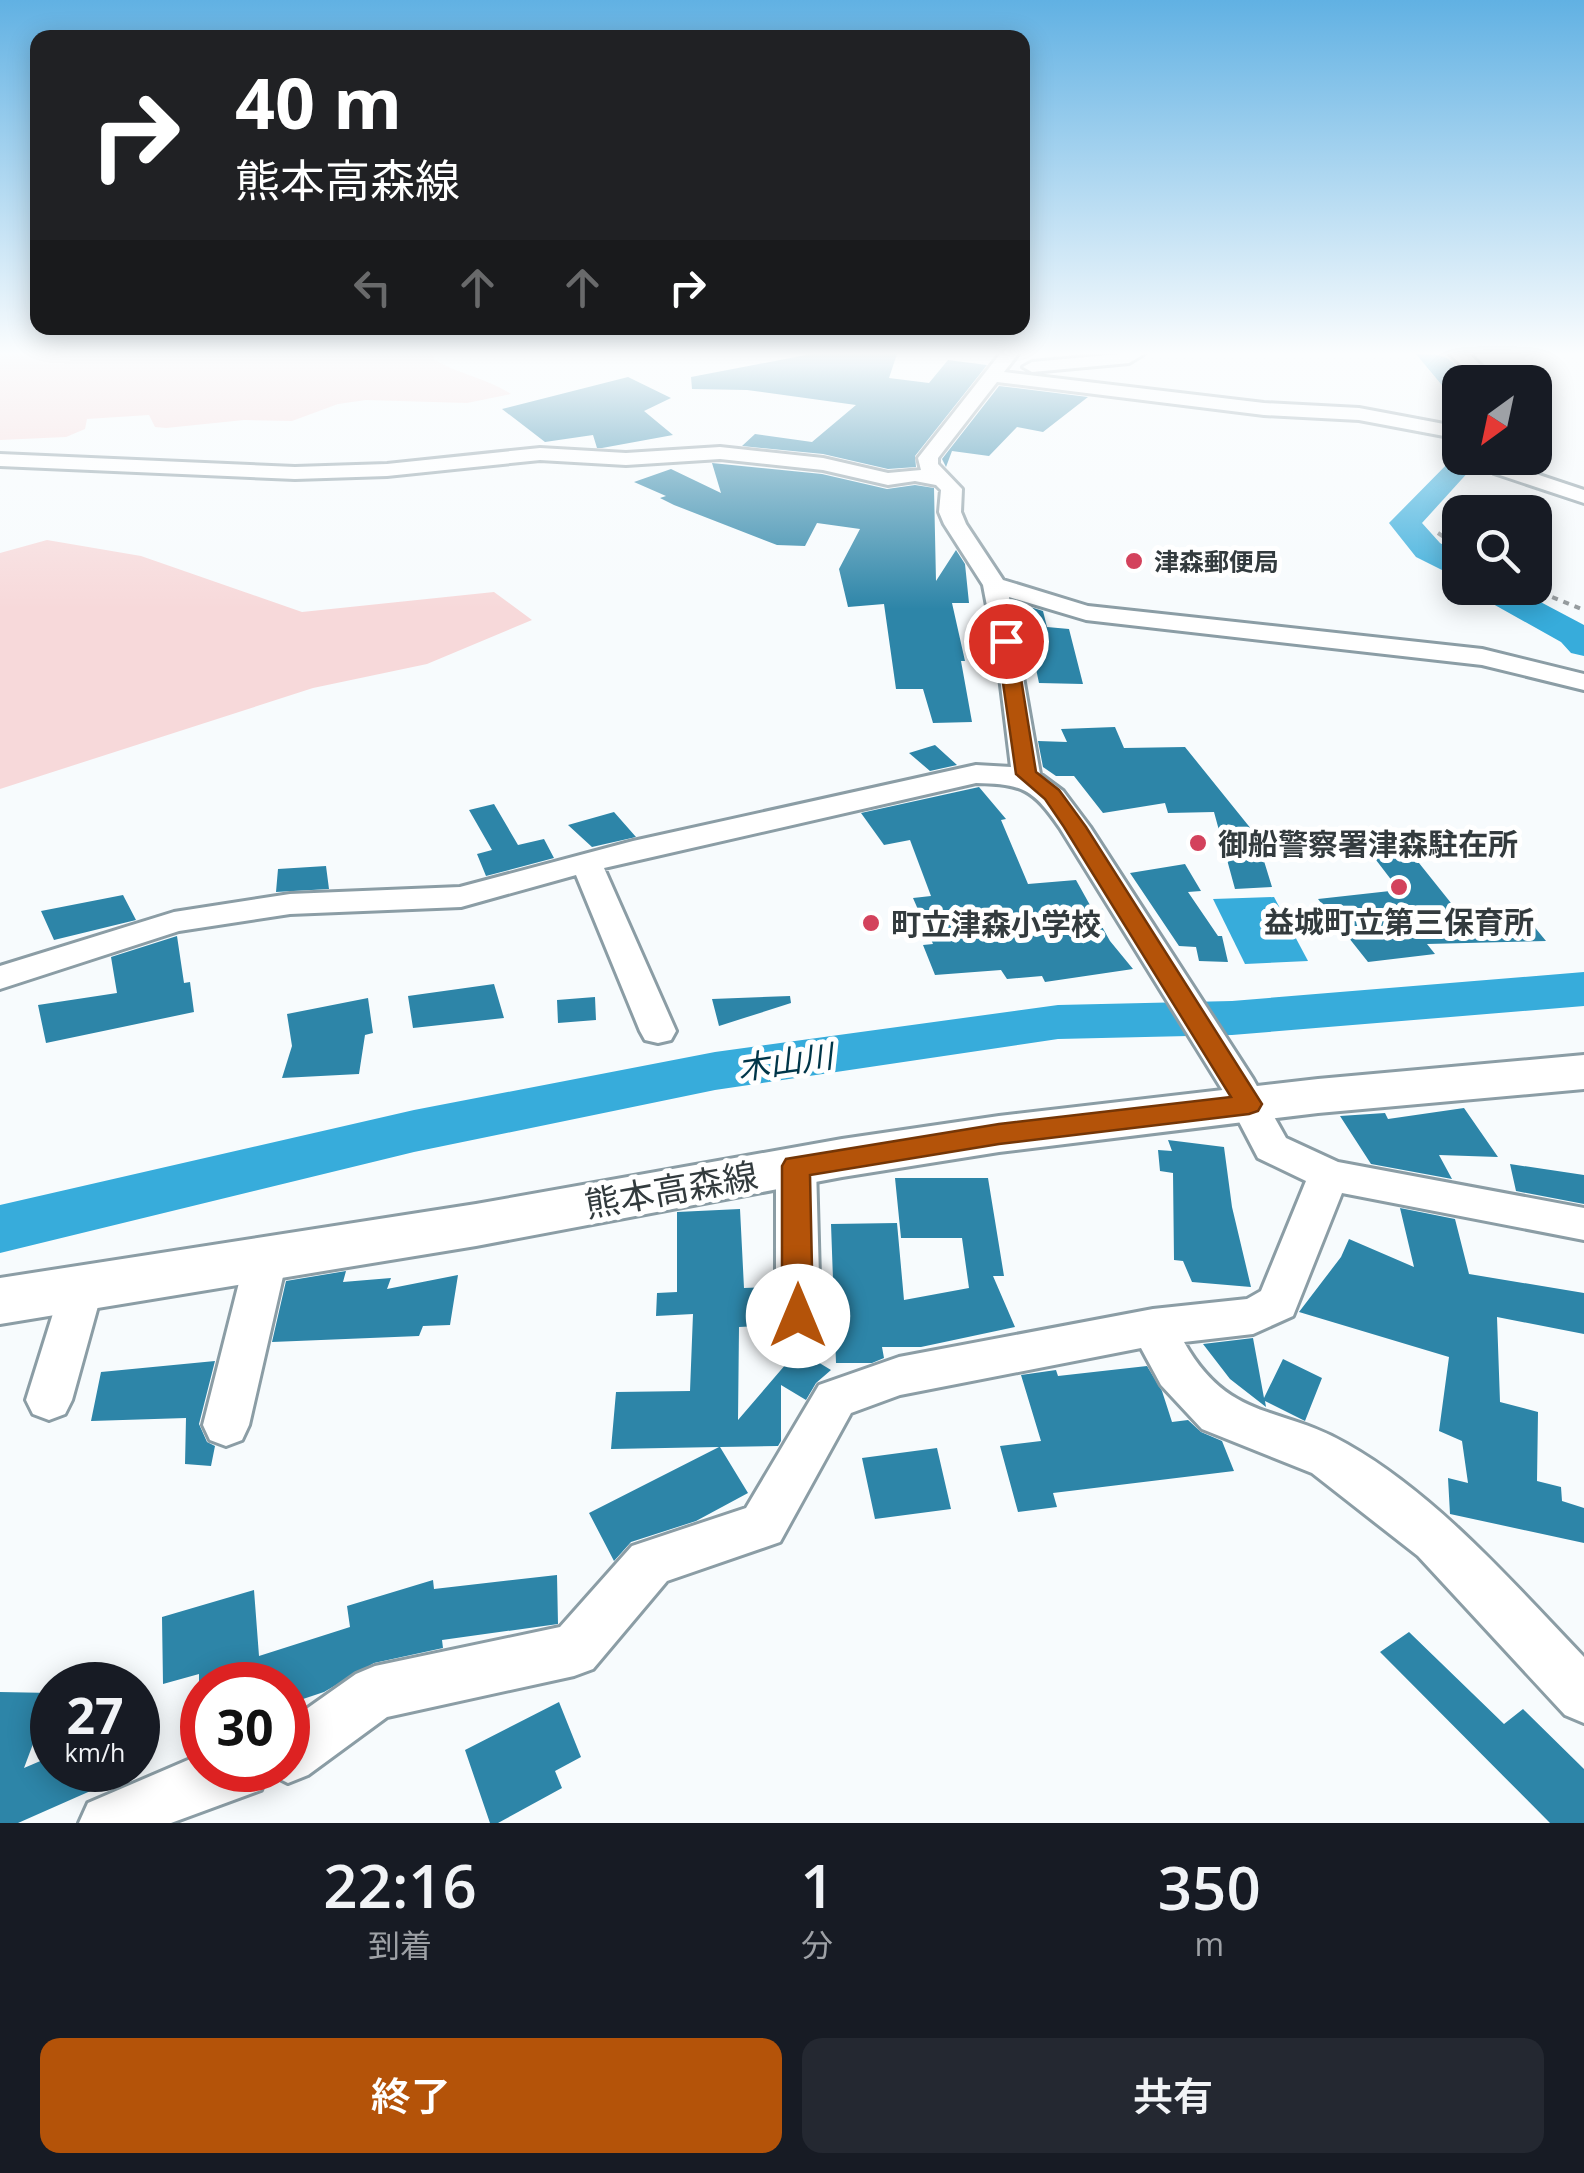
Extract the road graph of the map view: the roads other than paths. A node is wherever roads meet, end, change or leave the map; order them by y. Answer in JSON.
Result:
{"nodes":[{"id":1,"x":943,"y":439,"type":"edge"},
{"id":2,"x":0,"y":460,"type":"edge"},
{"id":3,"x":1520,"y":475,"type":"edge"},
{"id":4,"x":945,"y":480,"type":"junction"},
{"id":5,"x":1584,"y":497,"type":"edge"},
{"id":6,"x":995,"y":585,"type":"junction"},
{"id":7,"x":1580,"y":681,"type":"edge"},
{"id":8,"x":1026,"y":774,"type":"junction"},
{"id":9,"x":586,"y":864,"type":"junction"},
{"id":10,"x":0,"y":978,"type":"edge"},
{"id":11,"x":658,"y":1031,"type":"dead end"},
{"id":12,"x":1584,"y":1072,"type":"edge"},
{"id":13,"x":1245,"y":1096,"type":"junction"},
{"id":14,"x":796,"y":1166,"type":"junction"},
{"id":15,"x":1329,"y":1175,"type":"junction"},
{"id":16,"x":1584,"y":1224,"type":"edge"},
{"id":17,"x":266,"y":1258,"type":"junction"},
{"id":18,"x":82,"y":1288,"type":"junction"},
{"id":19,"x":0,"y":1300,"type":"edge"},
{"id":20,"x":798,"y":1316,"type":"dead end"},
{"id":21,"x":1153,"y":1327,"type":"junction"},
{"id":22,"x":50,"y":1400,"type":"dead end"},
{"id":23,"x":226,"y":1425,"type":"dead end"},
{"id":24,"x":1584,"y":1696,"type":"edge"},
{"id":25,"x":310,"y":1739,"type":"edge"},
{"id":26,"x":180,"y":1790,"type":"edge"},
{"id":27,"x":108,"y":1823,"type":"edge"}],
"edges":[{"from":1,"to":4,"type":"street"},
{"from":2,"to":4,"type":"street"},
{"from":3,"to":5,"type":"street"},
{"from":4,"to":6,"type":"street"},
{"from":6,"to":7,"type":"street"},
{"from":6,"to":8,"type":"street"},
{"from":8,"to":9,"type":"street"},
{"from":8,"to":13,"type":"street"},
{"from":9,"to":10,"type":"street"},
{"from":9,"to":11,"type":"street"},
{"from":12,"to":13,"type":"main road","name":"熊本高森線"},
{"from":13,"to":14,"type":"main road","name":"熊本高森線"},
{"from":13,"to":15,"type":"street"},
{"from":14,"to":17,"type":"main road","name":"熊本高森線"},
{"from":14,"to":20,"type":"street"},
{"from":15,"to":16,"type":"street"},
{"from":15,"to":21,"type":"street"},
{"from":17,"to":18,"type":"main road","name":"熊本高森線"},
{"from":17,"to":23,"type":"street"},
{"from":18,"to":19,"type":"main road","name":"熊本高森線"},
{"from":18,"to":22,"type":"street"},
{"from":21,"to":24,"type":"street"},
{"from":21,"to":25,"type":"street"},
{"from":26,"to":27,"type":"street"}]}
